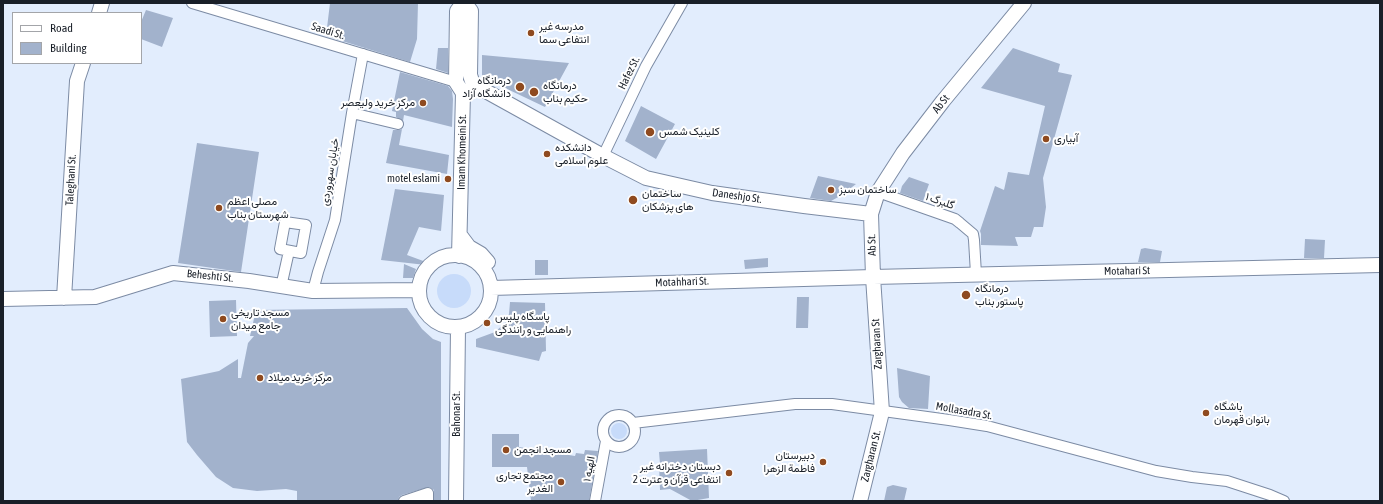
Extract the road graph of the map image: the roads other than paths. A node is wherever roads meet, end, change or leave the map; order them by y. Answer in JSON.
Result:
{"nodes":[{"id":1,"x":192,"y":3,"type":"edge"},
{"id":2,"x":464,"y":3,"type":"edge"},
{"id":3,"x":682,"y":3,"type":"edge"},
{"id":4,"x":1024,"y":3,"type":"edge"},
{"id":5,"x":363,"y":54,"type":"junction"},
{"id":6,"x":83,"y":64,"type":"edge"},
{"id":7,"x":460,"y":88,"type":"junction"},
{"id":8,"x":482,"y":90,"type":"junction"},
{"id":9,"x":352,"y":113,"type":"junction"},
{"id":10,"x":398,"y":124,"type":"dead end"},
{"id":11,"x":602,"y":156,"type":"junction"},
{"id":12,"x":878,"y":192,"type":"junction"},
{"id":13,"x":871,"y":214,"type":"junction"},
{"id":14,"x":460,"y":235,"type":"junction"},
{"id":15,"x":289,"y":251,"type":"dead end"},
{"id":16,"x":459,"y":256,"type":"junction"},
{"id":17,"x":1380,"y":265,"type":"edge"},
{"id":18,"x":976,"y":274,"type":"junction"},
{"id":19,"x":873,"y":277,"type":"junction"},
{"id":20,"x":281,"y":287,"type":"junction"},
{"id":21,"x":506,"y":287,"type":"junction"},
{"id":22,"x":491,"y":288,"type":"junction"},
{"id":23,"x":419,"y":290,"type":"junction"},
{"id":24,"x":314,"y":291,"type":"junction"},
{"id":25,"x":64,"y":298,"type":"junction"},
{"id":26,"x":3,"y":299,"type":"edge"},
{"id":27,"x":458,"y":327,"type":"junction"},
{"id":28,"x":882,"y":412,"type":"junction"},
{"id":29,"x":633,"y":424,"type":"junction"},
{"id":30,"x":606,"y":441,"type":"junction"},
{"id":31,"x":404,"y":501,"type":"edge"},
{"id":32,"x":428,"y":501,"type":"edge"},
{"id":33,"x":456,"y":501,"type":"edge"},
{"id":34,"x":595,"y":501,"type":"edge"},
{"id":35,"x":860,"y":501,"type":"edge"},
{"id":36,"x":1284,"y":501,"type":"edge"}],
"edges":[{"from":1,"to":5,"type":"street","name":"Saadi St."},
{"from":2,"to":7,"type":"main road","name":"Imam Khomeini St."},
{"from":2,"to":8,"type":"main road","name":"Imam Khomeini St."},
{"from":3,"to":11,"type":"street","name":"Hafez St."},
{"from":4,"to":12,"type":"main road","name":"Ab St"},
{"from":5,"to":7,"type":"street","name":"Saadi St."},
{"from":5,"to":9,"type":"street","name":"خیابان سهروردی"},
{"from":6,"to":25,"type":"main road","name":"Taleghani St."},
{"from":7,"to":8,"type":"main road"},
{"from":7,"to":14,"type":"main road","name":"Imam Khomeini St."},
{"from":8,"to":11,"type":"main road","name":"Daneshjo St."},
{"from":9,"to":10,"type":"street"},
{"from":9,"to":24,"type":"street","name":"خیابان سهروردی"},
{"from":11,"to":13,"type":"main road","name":"Daneshjo St."},
{"from":12,"to":13,"type":"main road","name":"Ab St"},
{"from":12,"to":18,"type":"street","name":"گلبرگ ۱"},
{"from":13,"to":19,"type":"main road","name":"Ab St."},
{"from":14,"to":16,"type":"main road","name":"Imam Khomeini St."},
{"from":14,"to":21,"type":"main road"},
{"from":15,"to":20,"type":"street"},
{"from":16,"to":22,"type":"main road"},
{"from":16,"to":23,"type":"main road"},
{"from":17,"to":18,"type":"main road","name":"Motahari St"},
{"from":18,"to":19,"type":"main road","name":"Motahari St"},
{"from":19,"to":21,"type":"main road","name":"Motahhari St."},
{"from":19,"to":28,"type":"main road","name":"Zargharan St"},
{"from":20,"to":24,"type":"main road","name":"Beheshti St."},
{"from":20,"to":25,"type":"main road","name":"Beheshti St."},
{"from":21,"to":22,"type":"main road","name":"Motahhari St."},
{"from":22,"to":27,"type":"main road"},
{"from":23,"to":24,"type":"main road","name":"Beheshti St."},
{"from":23,"to":27,"type":"main road"},
{"from":25,"to":26,"type":"main road","name":"Beheshti St."},
{"from":27,"to":33,"type":"main road","name":"Bahonar St."},
{"from":28,"to":29,"type":"street","name":"Mollasadra St."},
{"from":28,"to":35,"type":"main road","name":"Zargharan St."},
{"from":28,"to":36,"type":"street","name":"Mollasadra St."},
{"from":29,"to":30,"type":"street"},
{"from":29,"to":30,"type":"street"},
{"from":30,"to":34,"type":"street","name":"الهیه ۱"},
{"from":31,"to":32,"type":"street"}]}
